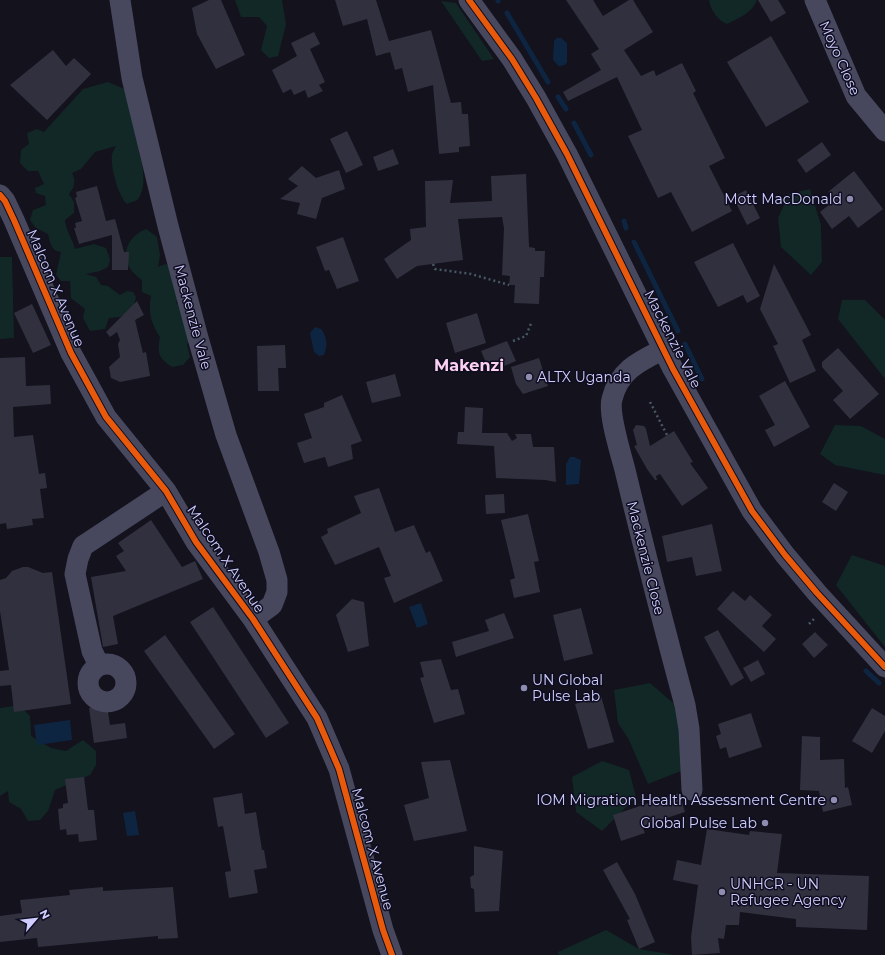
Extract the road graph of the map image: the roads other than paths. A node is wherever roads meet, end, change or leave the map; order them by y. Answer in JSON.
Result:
{"nodes":[{"id":1,"x":120,"y":0,"type":"edge"},
{"id":2,"x":470,"y":0,"type":"edge"},
{"id":3,"x":815,"y":0,"type":"edge"},
{"id":4,"x":885,"y":131,"type":"edge"},
{"id":5,"x":0,"y":195,"type":"edge"},
{"id":6,"x":664,"y":349,"type":"junction"},
{"id":7,"x":166,"y":491,"type":"junction"},
{"id":8,"x":253,"y":619,"type":"junction"},
{"id":9,"x":99,"y":665,"type":"dead end"},
{"id":10,"x":885,"y":667,"type":"edge"},
{"id":11,"x":692,"y":790,"type":"dead end"},
{"id":12,"x":392,"y":955,"type":"edge"}],
"edges":[{"from":1,"to":8,"type":"street","name":"Mackenzie Vale"},
{"from":2,"to":6,"type":"street","name":"Mackenzie Vale"},
{"from":3,"to":4,"type":"street","name":"Moyo Close"},
{"from":5,"to":7,"type":"street","name":"Malcom X Avenue"},
{"from":6,"to":10,"type":"street","name":"Mackenzie Vale"},
{"from":6,"to":11,"type":"street","name":"Mackenzie Close"},
{"from":7,"to":8,"type":"street","name":"Malcom X Avenue"},
{"from":7,"to":9,"type":"street"},
{"from":8,"to":12,"type":"street","name":"Malcom X Avenue"}]}
